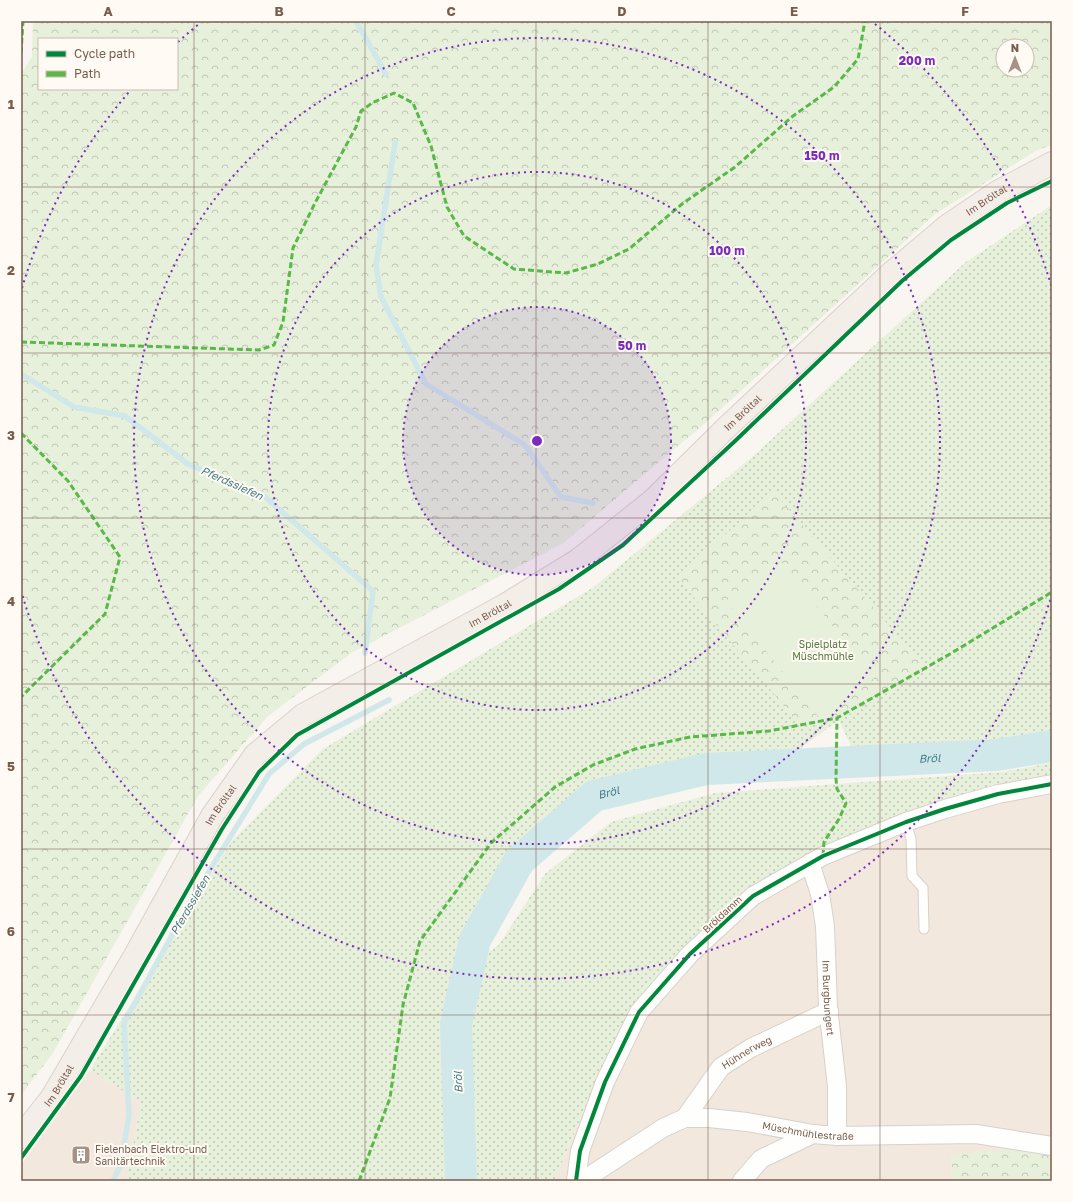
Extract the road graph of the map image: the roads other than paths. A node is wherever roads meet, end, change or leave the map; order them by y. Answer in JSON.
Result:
{"nodes":[{"id":1,"x":1052,"y":163,"type":"edge"},
{"id":2,"x":1052,"y":784,"type":"edge"},
{"id":3,"x":906,"y":822,"type":"junction"},
{"id":4,"x":810,"y":863,"type":"junction"},
{"id":5,"x":924,"y":929,"type":"dead end"},
{"id":6,"x":829,"y":1011,"type":"junction"},
{"id":7,"x":685,"y":1118,"type":"junction"},
{"id":8,"x":813,"y":1134,"type":"junction"},
{"id":9,"x":837,"y":1136,"type":"junction"},
{"id":10,"x":21,"y":1137,"type":"edge"},
{"id":11,"x":1052,"y":1146,"type":"edge"},
{"id":12,"x":576,"y":1181,"type":"edge"},
{"id":13,"x":582,"y":1181,"type":"edge"},
{"id":14,"x":742,"y":1181,"type":"edge"}],
"edges":[{"from":1,"to":10,"type":"main road","name":"Im Bröltal"},
{"from":2,"to":3,"type":"street","name":"Bröldamm"},
{"from":3,"to":4,"type":"street","name":"Bröldamm"},
{"from":3,"to":5,"type":"lane"},
{"from":4,"to":6,"type":"street","name":"Im Burgbungert"},
{"from":4,"to":12,"type":"street","name":"Bröldamm"},
{"from":6,"to":7,"type":"street","name":"Hühnerweg"},
{"from":6,"to":9,"type":"street","name":"Im Burgbungert"},
{"from":7,"to":8,"type":"street","name":"Müschmühlestraße"},
{"from":7,"to":13,"type":"street","name":"Müschmühlestraße"},
{"from":8,"to":9,"type":"street","name":"Müschmühlestraße"},
{"from":8,"to":14,"type":"street"},
{"from":9,"to":11,"type":"street","name":"Müschmühlestraße"}]}
